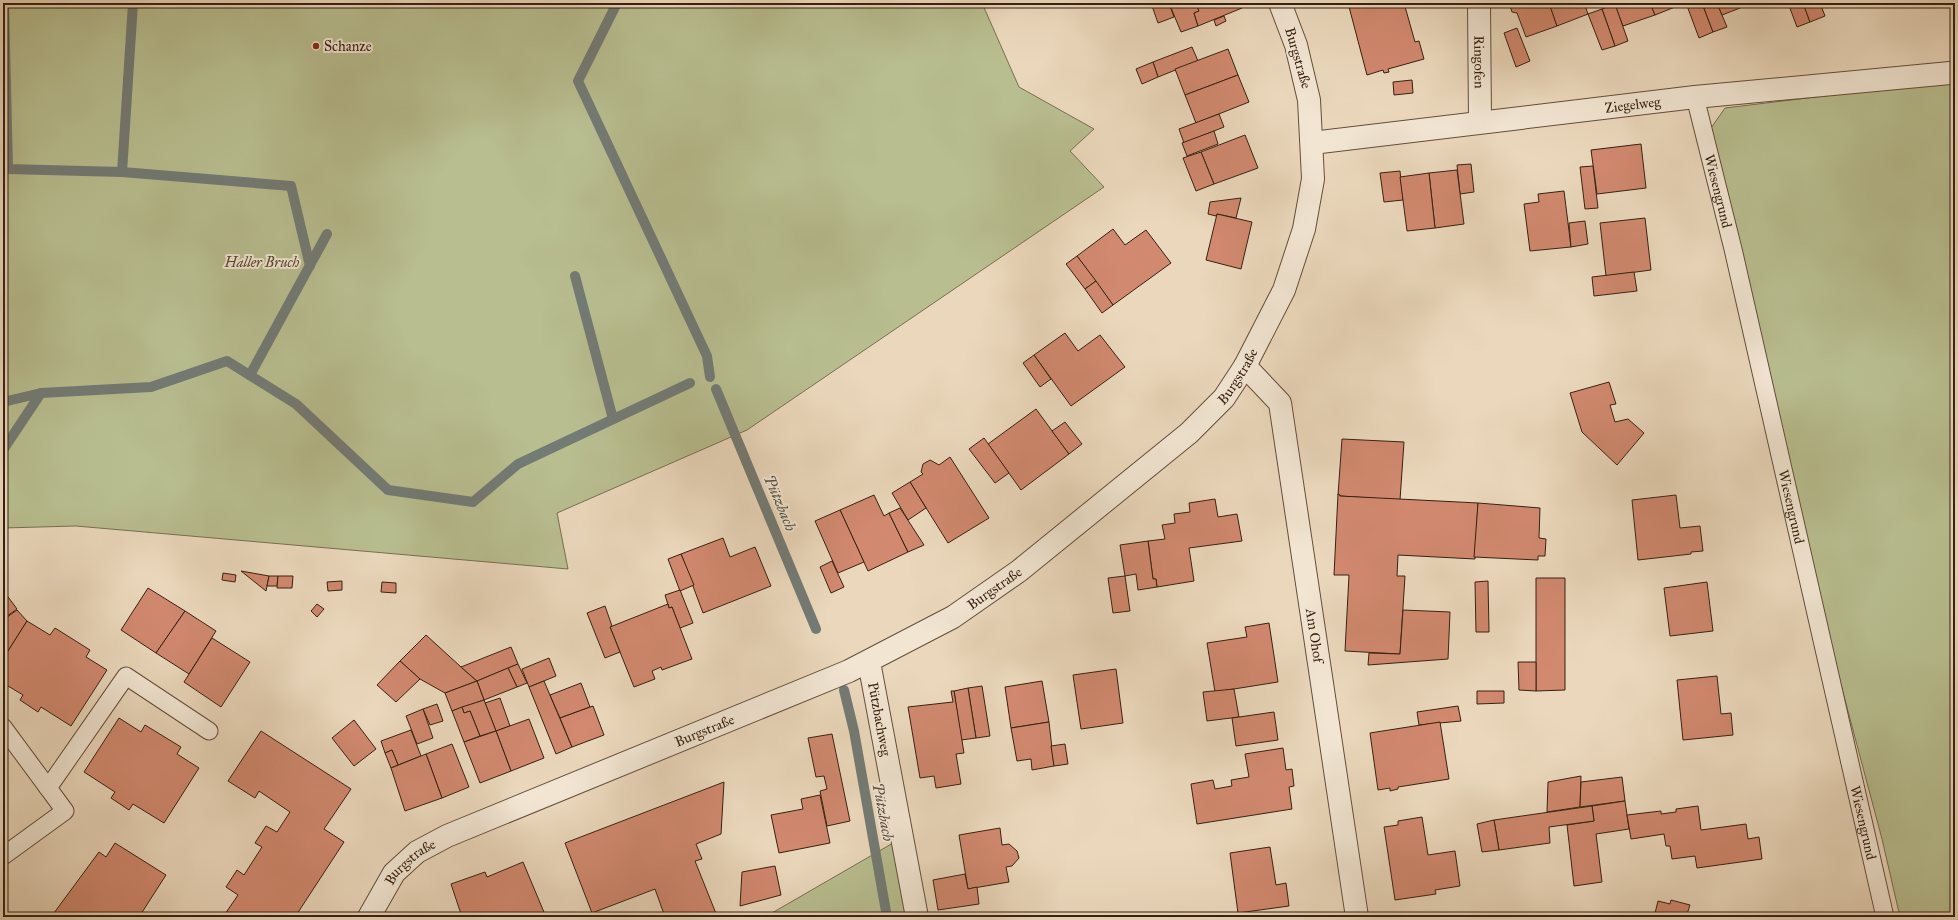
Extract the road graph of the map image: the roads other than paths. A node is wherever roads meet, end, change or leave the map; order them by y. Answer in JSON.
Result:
{"nodes":[{"id":1,"x":1280,"y":3,"type":"edge"},
{"id":2,"x":1479,"y":3,"type":"edge"},
{"id":3,"x":1952,"y":72,"type":"edge"},
{"id":4,"x":1695,"y":97,"type":"junction"},
{"id":5,"x":1480,"y":122,"type":"junction"},
{"id":6,"x":1312,"y":143,"type":"junction"},
{"id":7,"x":1245,"y":366,"type":"junction"},
{"id":8,"x":869,"y":662,"type":"junction"},
{"id":9,"x":3,"y":727,"type":"edge"},
{"id":10,"x":209,"y":731,"type":"dead end"},
{"id":11,"x":48,"y":788,"type":"junction"},
{"id":12,"x":3,"y":856,"type":"edge"},
{"id":13,"x":369,"y":917,"type":"edge"},
{"id":14,"x":917,"y":917,"type":"edge"},
{"id":15,"x":1357,"y":917,"type":"edge"},
{"id":16,"x":1885,"y":917,"type":"edge"}],
"edges":[{"from":1,"to":6,"type":"street","name":"Burgstraße"},
{"from":2,"to":5,"type":"street","name":"Ringofen"},
{"from":3,"to":4,"type":"street","name":"Ziegelweg"},
{"from":4,"to":5,"type":"street","name":"Ziegelweg"},
{"from":4,"to":16,"type":"lane","name":"Wiesengrund"},
{"from":5,"to":6,"type":"street","name":"Ziegelweg"},
{"from":6,"to":7,"type":"street","name":"Burgstraße"},
{"from":7,"to":8,"type":"street","name":"Burgstraße"},
{"from":7,"to":15,"type":"street","name":"Am Ohof"},
{"from":8,"to":13,"type":"street","name":"Burgstraße"},
{"from":8,"to":14,"type":"street","name":"Pützbachweg"},
{"from":9,"to":11,"type":"lane"},
{"from":10,"to":11,"type":"lane"},
{"from":11,"to":12,"type":"lane"}]}
